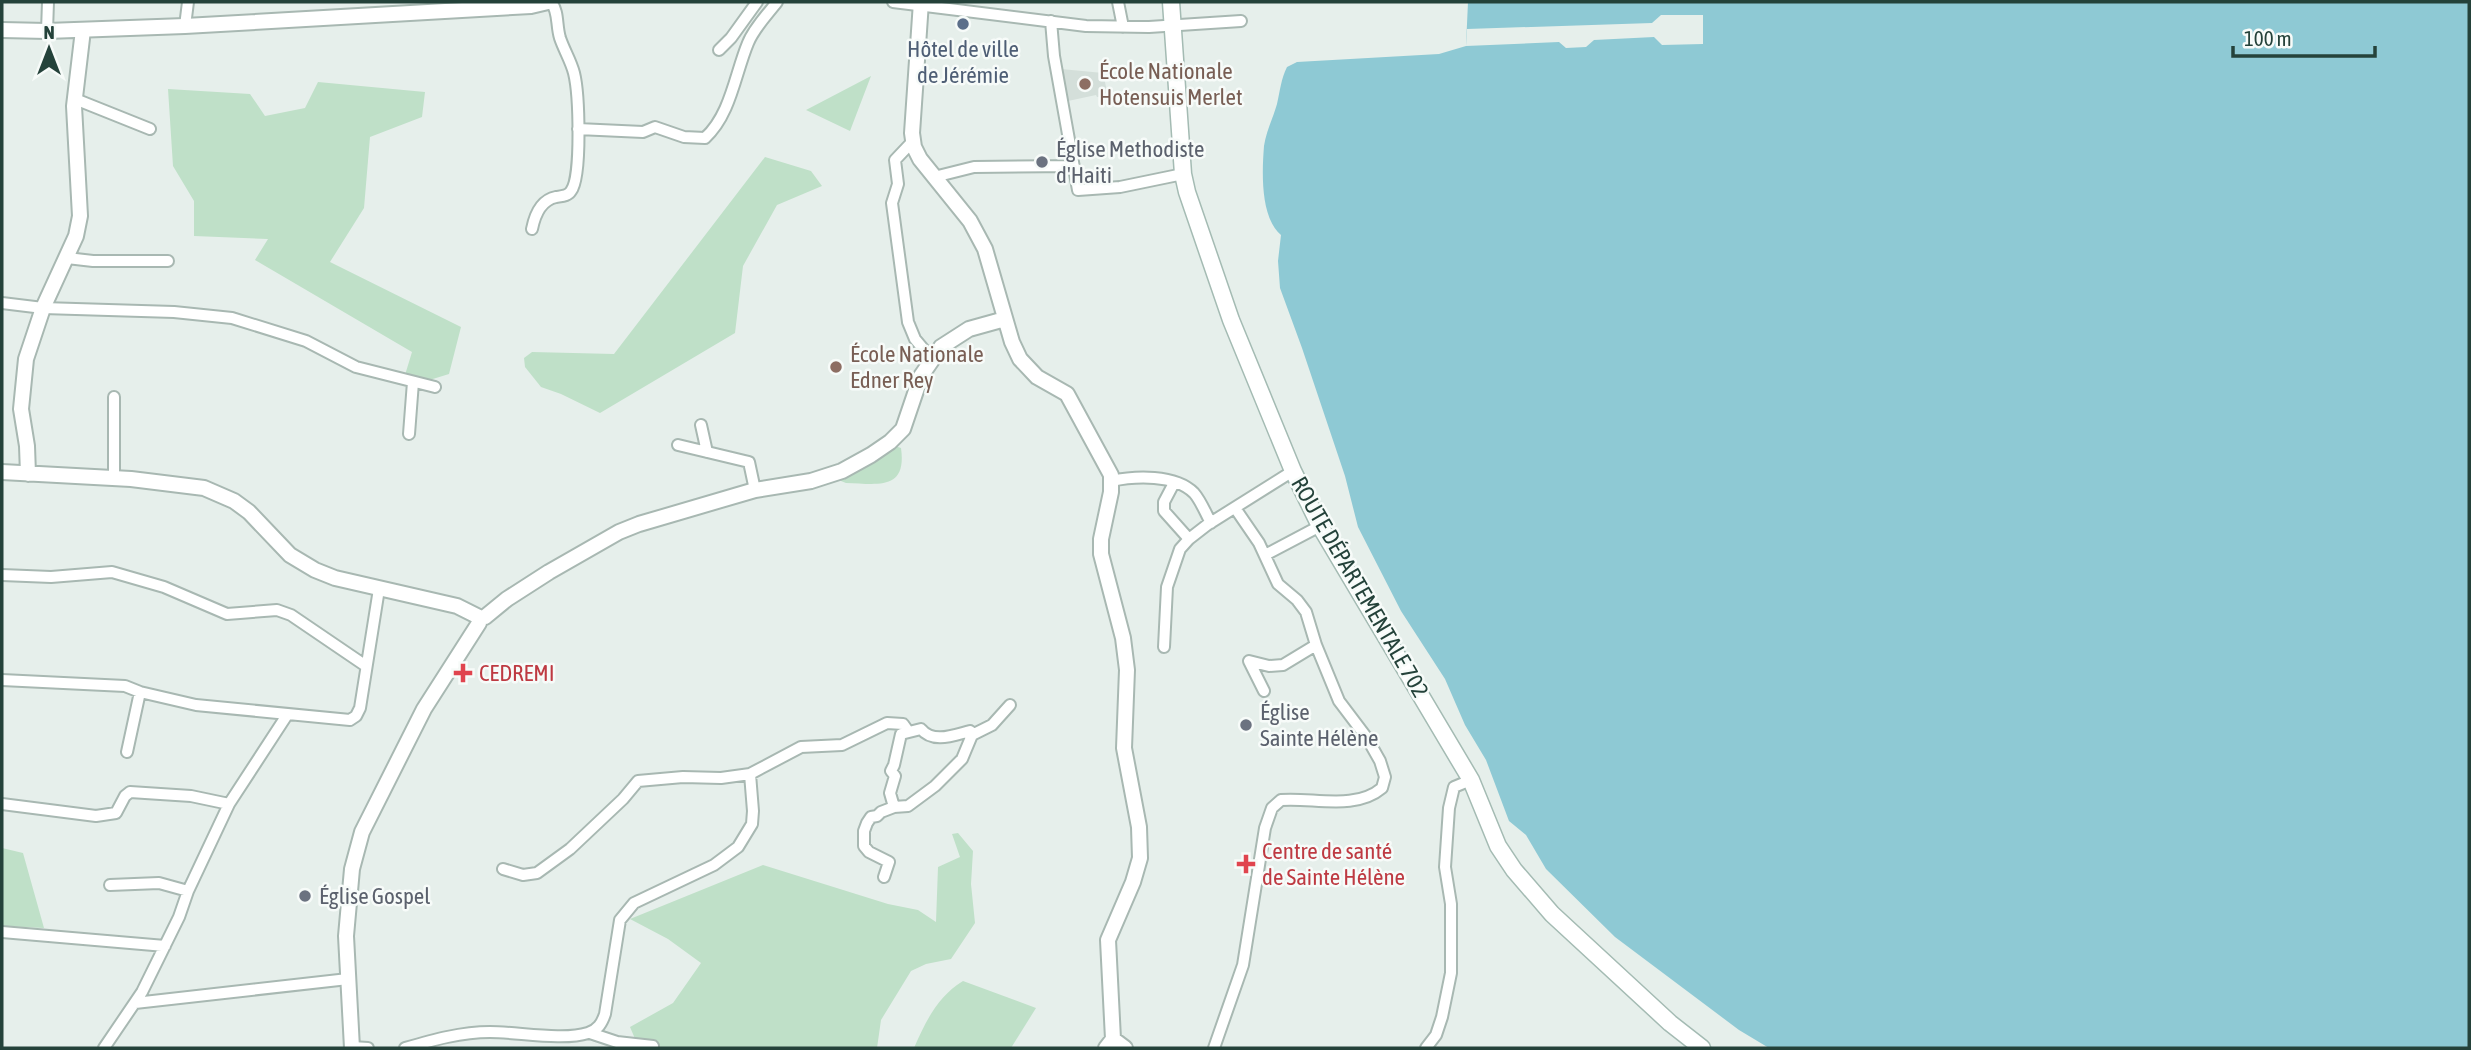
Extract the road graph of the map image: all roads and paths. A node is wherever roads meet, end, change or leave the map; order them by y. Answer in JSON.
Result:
{"nodes":[{"id":1,"x":48,"y":2,"type":"edge"},
{"id":2,"x":188,"y":2,"type":"edge"},
{"id":3,"x":549,"y":2,"type":"edge"},
{"id":4,"x":757,"y":2,"type":"edge"},
{"id":5,"x":776,"y":2,"type":"edge"},
{"id":6,"x":892,"y":2,"type":"edge"},
{"id":7,"x":1118,"y":2,"type":"edge"},
{"id":8,"x":1171,"y":2,"type":"edge"},
{"id":9,"x":921,"y":3,"type":"edge"},
{"id":10,"x":1051,"y":21,"type":"junction"},
{"id":11,"x":1241,"y":21,"type":"dead end"},
{"id":12,"x":1172,"y":24,"type":"junction"},
{"id":13,"x":185,"y":26,"type":"junction"},
{"id":14,"x":1123,"y":27,"type":"junction"},
{"id":15,"x":2,"y":30,"type":"edge"},
{"id":16,"x":83,"y":30,"type":"junction"},
{"id":17,"x":47,"y":31,"type":"junction"},
{"id":18,"x":719,"y":50,"type":"dead end"},
{"id":19,"x":75,"y":99,"type":"junction"},
{"id":20,"x":150,"y":129,"type":"dead end"},
{"id":21,"x":578,"y":129,"type":"junction"},
{"id":22,"x":913,"y":141,"type":"junction"},
{"id":23,"x":1074,"y":166,"type":"junction"},
{"id":24,"x":1183,"y":174,"type":"junction"},
{"id":25,"x":934,"y":177,"type":"junction"},
{"id":26,"x":532,"y":229,"type":"dead end"},
{"id":27,"x":67,"y":258,"type":"junction"},
{"id":28,"x":168,"y":261,"type":"dead end"},
{"id":29,"x":2,"y":303,"type":"edge"},
{"id":30,"x":43,"y":308,"type":"junction"},
{"id":31,"x":1005,"y":319,"type":"junction"},
{"id":32,"x":936,"y":353,"type":"junction"},
{"id":33,"x":413,"y":382,"type":"junction"},
{"id":34,"x":435,"y":387,"type":"dead end"},
{"id":35,"x":114,"y":397,"type":"dead end"},
{"id":36,"x":701,"y":425,"type":"dead end"},
{"id":37,"x":409,"y":434,"type":"dead end"},
{"id":38,"x":678,"y":445,"type":"dead end"},
{"id":39,"x":707,"y":452,"type":"junction"},
{"id":40,"x":1293,"y":471,"type":"junction"},
{"id":41,"x":2,"y":472,"type":"edge"},
{"id":42,"x":28,"y":474,"type":"junction"},
{"id":43,"x":114,"y":478,"type":"junction"},
{"id":44,"x":1111,"y":481,"type":"junction"},
{"id":45,"x":1174,"y":483,"type":"junction"},
{"id":46,"x":755,"y":490,"type":"junction"},
{"id":47,"x":1235,"y":508,"type":"junction"},
{"id":48,"x":1211,"y":523,"type":"junction"},
{"id":49,"x":1320,"y":526,"type":"junction"},
{"id":50,"x":1189,"y":539,"type":"junction"},
{"id":51,"x":1265,"y":555,"type":"junction"},
{"id":52,"x":2,"y":575,"type":"edge"},
{"id":53,"x":379,"y":589,"type":"junction"},
{"id":54,"x":481,"y":619,"type":"junction"},
{"id":55,"x":1316,"y":645,"type":"junction"},
{"id":56,"x":1164,"y":646,"type":"dead end"},
{"id":57,"x":366,"y":666,"type":"junction"},
{"id":58,"x":2,"y":680,"type":"edge"},
{"id":59,"x":1264,"y":691,"type":"dead end"},
{"id":60,"x":140,"y":692,"type":"junction"},
{"id":61,"x":1010,"y":705,"type":"dead end"},
{"id":62,"x":287,"y":716,"type":"junction"},
{"id":63,"x":908,"y":731,"type":"junction"},
{"id":64,"x":974,"y":734,"type":"junction"},
{"id":65,"x":127,"y":752,"type":"dead end"},
{"id":66,"x":750,"y":774,"type":"junction"},
{"id":67,"x":1471,"y":780,"type":"junction"},
{"id":68,"x":2,"y":804,"type":"edge"},
{"id":69,"x":229,"y":804,"type":"junction"},
{"id":70,"x":894,"y":807,"type":"junction"},
{"id":71,"x":503,"y":869,"type":"dead end"},
{"id":72,"x":884,"y":877,"type":"dead end"},
{"id":73,"x":110,"y":884,"type":"dead end"},
{"id":74,"x":188,"y":891,"type":"junction"},
{"id":75,"x":2,"y":932,"type":"edge"},
{"id":76,"x":165,"y":946,"type":"junction"},
{"id":77,"x":348,"y":979,"type":"junction"},
{"id":78,"x":135,"y":1003,"type":"junction"},
{"id":79,"x":590,"y":1033,"type":"junction"},
{"id":80,"x":1115,"y":1045,"type":"edge"},
{"id":81,"x":653,"y":1046,"type":"dead end"},
{"id":82,"x":104,"y":1048,"type":"edge"},
{"id":83,"x":352,"y":1048,"type":"edge"},
{"id":84,"x":368,"y":1048,"type":"edge"},
{"id":85,"x":405,"y":1048,"type":"edge"},
{"id":86,"x":1214,"y":1048,"type":"edge"},
{"id":87,"x":1426,"y":1048,"type":"edge"},
{"id":88,"x":1702,"y":1048,"type":"edge"}],
"edges":[{"from":1,"to":17,"type":"street"},
{"from":2,"to":13,"type":"street"},
{"from":3,"to":13,"type":"street"},
{"from":3,"to":21,"type":"street"},
{"from":4,"to":18,"type":"street"},
{"from":5,"to":21,"type":"street"},
{"from":6,"to":9,"type":"street"},
{"from":7,"to":14,"type":"street"},
{"from":8,"to":12,"type":"main road","name":"ROUTE DÉPARTEMENTALE 702"},
{"from":9,"to":10,"type":"street"},
{"from":9,"to":22,"type":"street"},
{"from":10,"to":14,"type":"street"},
{"from":10,"to":23,"type":"street"},
{"from":11,"to":12,"type":"street"},
{"from":12,"to":14,"type":"street"},
{"from":12,"to":24,"type":"main road","name":"ROUTE DÉPARTEMENTALE 702"},
{"from":13,"to":16,"type":"street"},
{"from":15,"to":17,"type":"street"},
{"from":16,"to":17,"type":"street"},
{"from":16,"to":19,"type":"street"},
{"from":19,"to":20,"type":"street"},
{"from":19,"to":27,"type":"street"},
{"from":21,"to":26,"type":"street"},
{"from":22,"to":25,"type":"street"},
{"from":22,"to":32,"type":"street"},
{"from":23,"to":24,"type":"street"},
{"from":23,"to":25,"type":"street"},
{"from":24,"to":40,"type":"main road","name":"ROUTE DÉPARTEMENTALE 702"},
{"from":25,"to":31,"type":"street"},
{"from":27,"to":28,"type":"street"},
{"from":27,"to":30,"type":"street"},
{"from":29,"to":30,"type":"street"},
{"from":30,"to":33,"type":"street"},
{"from":30,"to":42,"type":"street"},
{"from":31,"to":32,"type":"street"},
{"from":31,"to":44,"type":"street"},
{"from":32,"to":46,"type":"street"},
{"from":33,"to":34,"type":"street"},
{"from":33,"to":37,"type":"street"},
{"from":35,"to":43,"type":"street"},
{"from":36,"to":39,"type":"street"},
{"from":38,"to":39,"type":"street"},
{"from":39,"to":46,"type":"street"},
{"from":40,"to":47,"type":"street"},
{"from":40,"to":49,"type":"main road","name":"ROUTE DÉPARTEMENTALE 702"},
{"from":41,"to":42,"type":"street"},
{"from":42,"to":43,"type":"street"},
{"from":43,"to":53,"type":"street"},
{"from":44,"to":45,"type":"street"},
{"from":44,"to":80,"type":"street"},
{"from":45,"to":48,"type":"street"},
{"from":45,"to":50,"type":"street"},
{"from":46,"to":54,"type":"street"},
{"from":47,"to":48,"type":"street"},
{"from":47,"to":51,"type":"street"},
{"from":48,"to":50,"type":"street"},
{"from":49,"to":51,"type":"street"},
{"from":49,"to":67,"type":"main road","name":"ROUTE DÉPARTEMENTALE 702"},
{"from":50,"to":56,"type":"street"},
{"from":51,"to":55,"type":"street"},
{"from":52,"to":57,"type":"street"},
{"from":53,"to":54,"type":"street"},
{"from":53,"to":57,"type":"street"},
{"from":54,"to":77,"type":"street"},
{"from":55,"to":59,"type":"street"},
{"from":55,"to":86,"type":"street"},
{"from":57,"to":62,"type":"street"},
{"from":58,"to":60,"type":"street"},
{"from":60,"to":62,"type":"street"},
{"from":60,"to":65,"type":"street"},
{"from":61,"to":64,"type":"street"},
{"from":62,"to":69,"type":"street"},
{"from":63,"to":64,"type":"street"},
{"from":63,"to":66,"type":"street"},
{"from":63,"to":70,"type":"street"},
{"from":64,"to":70,"type":"street"},
{"from":66,"to":71,"type":"street"},
{"from":66,"to":79,"type":"street"},
{"from":67,"to":87,"type":"street"},
{"from":67,"to":88,"type":"main road","name":"ROUTE DÉPARTEMENTALE 702"},
{"from":68,"to":69,"type":"street"},
{"from":69,"to":74,"type":"street"},
{"from":70,"to":72,"type":"street"},
{"from":73,"to":74,"type":"street"},
{"from":74,"to":76,"type":"street"},
{"from":75,"to":76,"type":"street"},
{"from":76,"to":78,"type":"street"},
{"from":77,"to":78,"type":"street"},
{"from":77,"to":83,"type":"street"},
{"from":78,"to":82,"type":"street"},
{"from":79,"to":81,"type":"street"},
{"from":79,"to":85,"type":"street"},
{"from":83,"to":84,"type":"street"}]}
